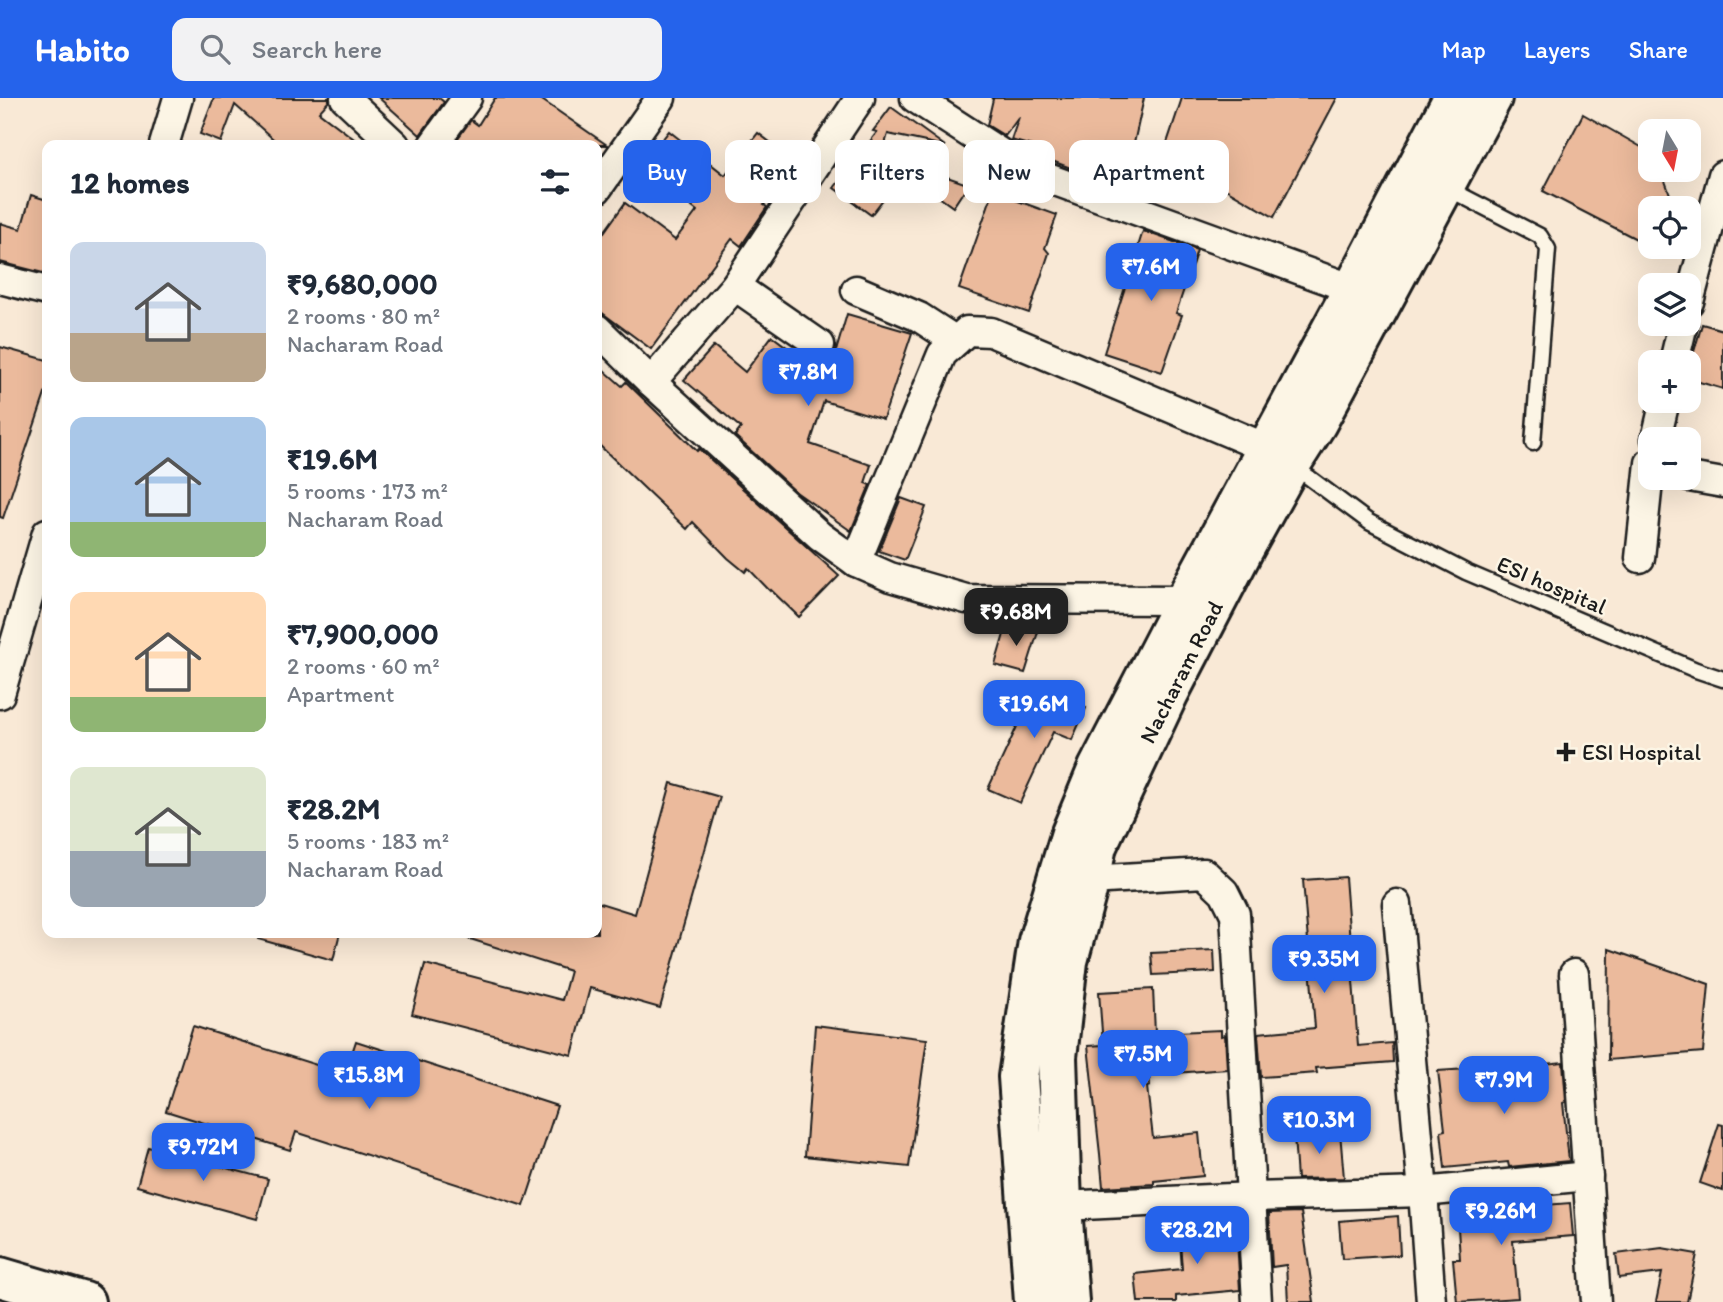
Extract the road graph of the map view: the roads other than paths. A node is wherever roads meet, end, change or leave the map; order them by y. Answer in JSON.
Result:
{"nodes":[{"id":1,"x":178,"y":98,"type":"edge"},
{"id":2,"x":345,"y":98,"type":"edge"},
{"id":3,"x":467,"y":98,"type":"edge"},
{"id":4,"x":661,"y":98,"type":"edge"},
{"id":5,"x":860,"y":98,"type":"edge"},
{"id":6,"x":915,"y":98,"type":"edge"},
{"id":7,"x":1453,"y":98,"type":"edge"},
{"id":8,"x":1492,"y":98,"type":"edge"},
{"id":9,"x":165,"y":140,"type":"edge"},
{"id":10,"x":390,"y":140,"type":"edge"},
{"id":11,"x":437,"y":140,"type":"edge"},
{"id":12,"x":1723,"y":175,"type":"edge"},
{"id":13,"x":602,"y":182,"type":"edge"},
{"id":14,"x":1444,"y":186,"type":"junction"},
{"id":15,"x":1697,"y":273,"type":"edge"},
{"id":16,"x":0,"y":279,"type":"edge"},
{"id":17,"x":735,"y":286,"type":"junction"},
{"id":18,"x":1353,"y":289,"type":"junction"},
{"id":19,"x":856,"y":290,"type":"dead end"},
{"id":20,"x":42,"y":291,"type":"edge"},
{"id":21,"x":602,"y":334,"type":"edge"},
{"id":22,"x":956,"y":341,"type":"junction"},
{"id":23,"x":820,"y":345,"type":"dead end"},
{"id":24,"x":651,"y":382,"type":"junction"},
{"id":25,"x":1533,"y":443,"type":"dead end"},
{"id":26,"x":1279,"y":456,"type":"junction"},
{"id":27,"x":1701,"y":479,"type":"edge"},
{"id":28,"x":1723,"y":483,"type":"edge"},
{"id":29,"x":1648,"y":490,"type":"edge"},
{"id":30,"x":42,"y":550,"type":"edge"},
{"id":31,"x":1640,"y":558,"type":"dead end"},
{"id":32,"x":856,"y":562,"type":"junction"},
{"id":33,"x":1185,"y":600,"type":"junction"},
{"id":34,"x":1723,"y":680,"type":"edge"},
{"id":35,"x":0,"y":694,"type":"edge"},
{"id":36,"x":1090,"y":880,"type":"junction"},
{"id":37,"x":1397,"y":904,"type":"dead end"},
{"id":38,"x":1574,"y":974,"type":"dead end"},
{"id":39,"x":1588,"y":1176,"type":"junction"},
{"id":40,"x":1423,"y":1192,"type":"junction"},
{"id":41,"x":1252,"y":1197,"type":"junction"},
{"id":42,"x":1062,"y":1206,"type":"junction"},
{"id":43,"x":0,"y":1277,"type":"edge"},
{"id":44,"x":85,"y":1302,"type":"edge"},
{"id":45,"x":1034,"y":1302,"type":"edge"},
{"id":46,"x":1069,"y":1302,"type":"edge"},
{"id":47,"x":1257,"y":1302,"type":"edge"},
{"id":48,"x":1431,"y":1302,"type":"edge"},
{"id":49,"x":1596,"y":1302,"type":"edge"}],
"edges":[{"from":1,"to":9,"type":"street"},
{"from":2,"to":10,"type":"street"},
{"from":3,"to":11,"type":"street"},
{"from":4,"to":13,"type":"street"},
{"from":5,"to":17,"type":"street"},
{"from":6,"to":18,"type":"street"},
{"from":7,"to":18,"type":"main road","name":"Nacharam Road"},
{"from":8,"to":14,"type":"main road","name":"Nacharam Road"},
{"from":12,"to":15,"type":"street"},
{"from":14,"to":25,"type":"lane"},
{"from":14,"to":26,"type":"main road","name":"Nacharam Road"},
{"from":16,"to":20,"type":"street"},
{"from":17,"to":23,"type":"street"},
{"from":17,"to":24,"type":"street"},
{"from":18,"to":26,"type":"main road","name":"Nacharam Road"},
{"from":19,"to":22,"type":"street"},
{"from":21,"to":24,"type":"street"},
{"from":22,"to":26,"type":"street"},
{"from":22,"to":32,"type":"street"},
{"from":24,"to":32,"type":"street"},
{"from":26,"to":33,"type":"main road","name":"Nacharam Road"},
{"from":26,"to":34,"type":"lane","name":"ESI hospital"},
{"from":26,"to":36,"type":"main road","name":"Nacharam Road"},
{"from":27,"to":28,"type":"street"},
{"from":29,"to":31,"type":"street"},
{"from":30,"to":35,"type":"street"},
{"from":32,"to":33,"type":"street"},
{"from":33,"to":45,"type":"main road","name":"Nacharam Road"},
{"from":36,"to":41,"type":"street"},
{"from":36,"to":42,"type":"main road","name":"Nacharam Road"},
{"from":37,"to":40,"type":"street"},
{"from":38,"to":39,"type":"street"},
{"from":39,"to":40,"type":"street"},
{"from":39,"to":49,"type":"street"},
{"from":40,"to":41,"type":"street"},
{"from":40,"to":48,"type":"street"},
{"from":41,"to":42,"type":"street"},
{"from":41,"to":47,"type":"street"},
{"from":42,"to":46,"type":"main road","name":"Nacharam Road"},
{"from":43,"to":44,"type":"main road"}]}
